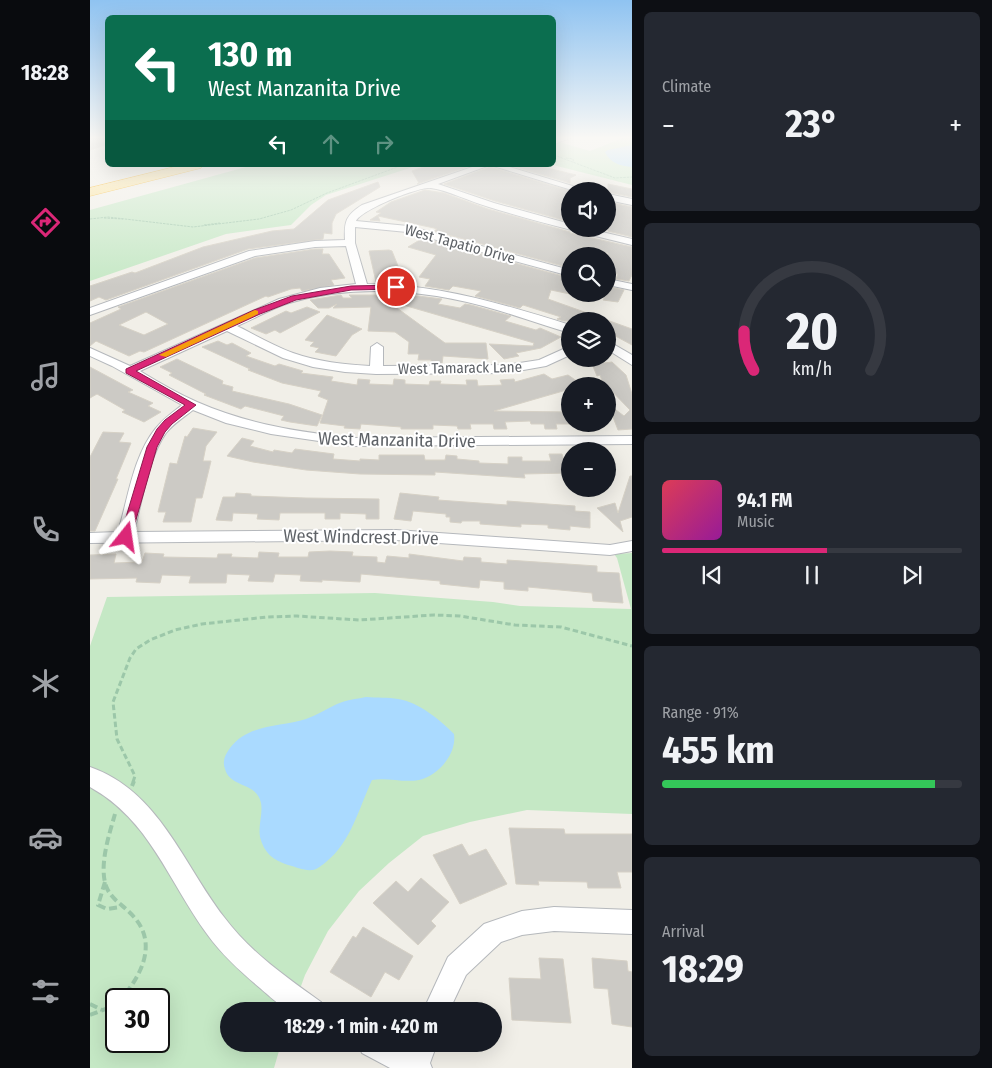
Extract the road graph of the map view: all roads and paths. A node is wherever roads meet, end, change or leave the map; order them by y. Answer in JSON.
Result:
{"nodes":[{"id":1,"x":106,"y":188,"type":"edge"},
{"id":2,"x":339,"y":188,"type":"edge"},
{"id":3,"x":418,"y":188,"type":"edge"},
{"id":4,"x":440,"y":188,"type":"edge"},
{"id":5,"x":90,"y":192,"type":"edge"},
{"id":6,"x":616,"y":199,"type":"edge"},
{"id":7,"x":632,"y":202,"type":"edge"},
{"id":8,"x":90,"y":218,"type":"edge"},
{"id":9,"x":349,"y":224,"type":"junction"},
{"id":10,"x":561,"y":225,"type":"edge"},
{"id":11,"x":611,"y":237,"type":"edge"},
{"id":12,"x":632,"y":242,"type":"edge"},
{"id":13,"x":350,"y":243,"type":"junction"},
{"id":14,"x":561,"y":271,"type":"edge"},
{"id":15,"x":616,"y":284,"type":"edge"},
{"id":16,"x":362,"y":287,"type":"junction"},
{"id":17,"x":632,"y":287,"type":"edge"},
{"id":18,"x":90,"y":312,"type":"edge"},
{"id":19,"x":226,"y":326,"type":"junction"},
{"id":20,"x":561,"y":326,"type":"edge"},
{"id":21,"x":377,"y":347,"type":"dead end"},
{"id":22,"x":616,"y":350,"type":"edge"},
{"id":23,"x":90,"y":352,"type":"edge"},
{"id":24,"x":561,"y":354,"type":"edge"},
{"id":25,"x":632,"y":361,"type":"edge"},
{"id":26,"x":376,"y":370,"type":"junction"},
{"id":27,"x":129,"y":371,"type":"junction"},
{"id":28,"x":191,"y":405,"type":"junction"},
{"id":29,"x":632,"y":440,"type":"edge"},
{"id":30,"x":126,"y":537,"type":"junction"},
{"id":31,"x":90,"y":538,"type":"edge"},
{"id":32,"x":632,"y":546,"type":"edge"},
{"id":33,"x":632,"y":646,"type":"edge"},
{"id":34,"x":90,"y":776,"type":"edge"},
{"id":35,"x":125,"y":796,"type":"junction"},
{"id":36,"x":105,"y":882,"type":"junction"},
{"id":37,"x":120,"y":907,"type":"junction"},
{"id":38,"x":632,"y":922,"type":"edge"},
{"id":39,"x":130,"y":988,"type":"edge"},
{"id":40,"x":300,"y":1002,"type":"edge"},
{"id":41,"x":440,"y":1002,"type":"edge"},
{"id":42,"x":90,"y":1004,"type":"edge"},
{"id":43,"x":103,"y":1011,"type":"joint"},
{"id":44,"x":90,"y":1015,"type":"edge"},
{"id":45,"x":392,"y":1052,"type":"edge"},
{"id":46,"x":418,"y":1062,"type":"edge"}],
"edges":[{"from":1,"to":5,"type":"highway"},
{"from":2,"to":8,"type":"path"},
{"from":3,"to":9,"type":"street"},
{"from":4,"to":10,"type":"street"},
{"from":6,"to":7,"type":"street"},
{"from":9,"to":13,"type":"street"},
{"from":9,"to":14,"type":"street","name":"West Tapatio Drive"},
{"from":11,"to":12,"type":"street"},
{"from":13,"to":16,"type":"street"},
{"from":13,"to":18,"type":"street"},
{"from":15,"to":17,"type":"street"},
{"from":16,"to":19,"type":"street"},
{"from":16,"to":20,"type":"street"},
{"from":19,"to":26,"type":"street","name":"West Tamarack Lane"},
{"from":19,"to":27,"type":"street"},
{"from":21,"to":26,"type":"street","name":"West Tamarack Lane"},
{"from":22,"to":25,"type":"street"},
{"from":23,"to":27,"type":"street","name":"West Manzanita Drive"},
{"from":24,"to":26,"type":"street","name":"West Tamarack Lane"},
{"from":27,"to":28,"type":"street","name":"West Manzanita Drive"},
{"from":28,"to":29,"type":"street","name":"West Manzanita Drive"},
{"from":28,"to":30,"type":"street"},
{"from":30,"to":31,"type":"street","name":"West Windcrest Drive"},
{"from":30,"to":32,"type":"street","name":"West Windcrest Drive"},
{"from":33,"to":35,"type":"path"},
{"from":34,"to":35,"type":"street"},
{"from":35,"to":36,"type":"path"},
{"from":35,"to":40,"type":"street"},
{"from":36,"to":37,"type":"path"},
{"from":36,"to":37,"type":"path"},
{"from":37,"to":39,"type":"path"},
{"from":38,"to":41,"type":"street"},
{"from":42,"to":43,"type":"path"},
{"from":43,"to":44,"type":"path"},
{"from":45,"to":46,"type":"street"}]}
